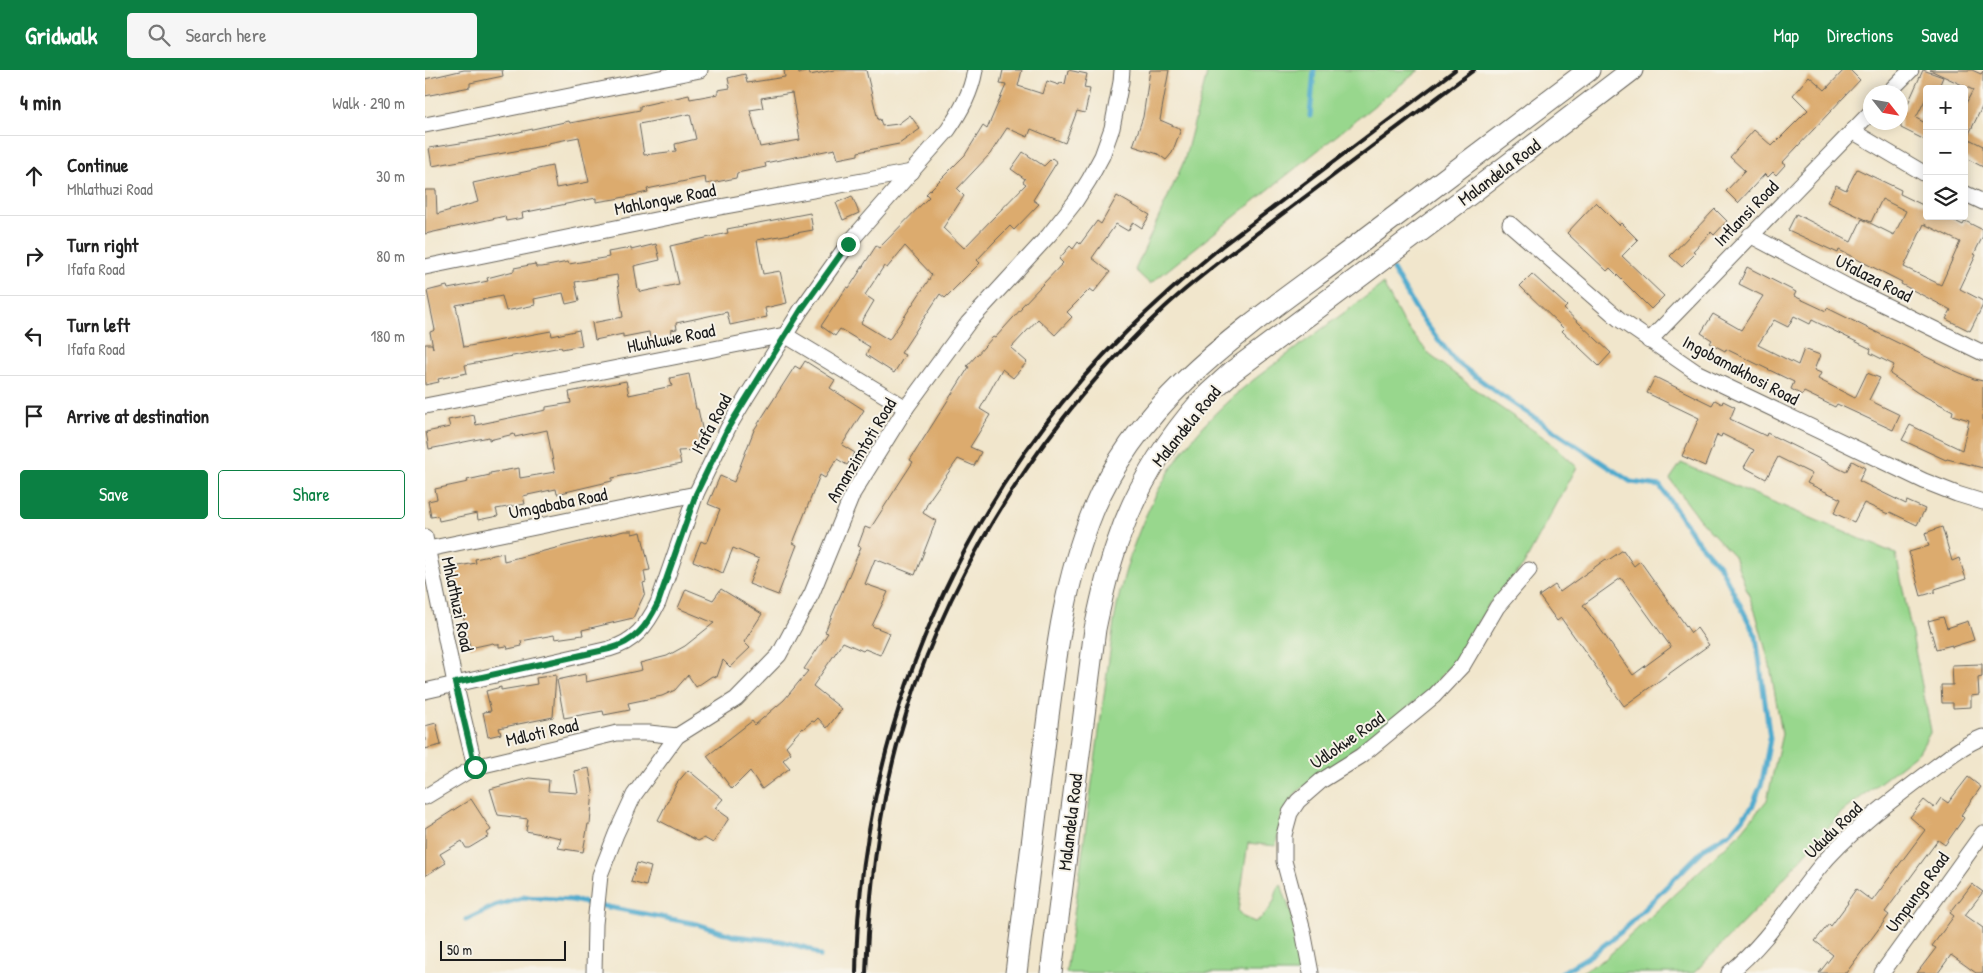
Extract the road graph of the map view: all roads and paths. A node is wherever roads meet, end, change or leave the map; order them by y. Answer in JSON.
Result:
{"nodes":[{"id":1,"x":700,"y":70,"type":"edge"},
{"id":2,"x":975,"y":70,"type":"edge"},
{"id":3,"x":1122,"y":70,"type":"edge"},
{"id":4,"x":1589,"y":70,"type":"edge"},
{"id":5,"x":1632,"y":70,"type":"edge"},
{"id":6,"x":1911,"y":70,"type":"edge"},
{"id":7,"x":1896,"y":85,"type":"edge"},
{"id":8,"x":1863,"y":120,"type":"edge"},
{"id":9,"x":425,"y":125,"type":"edge"},
{"id":10,"x":1852,"y":131,"type":"junction"},
{"id":11,"x":912,"y":172,"type":"junction"},
{"id":12,"x":1923,"y":173,"type":"edge"},
{"id":13,"x":1968,"y":195,"type":"edge"},
{"id":14,"x":1983,"y":202,"type":"edge"},
{"id":15,"x":1510,"y":224,"type":"dead end"},
{"id":16,"x":1750,"y":235,"type":"junction"},
{"id":17,"x":425,"y":267,"type":"edge"},
{"id":18,"x":785,"y":335,"type":"junction"},
{"id":19,"x":1649,"y":341,"type":"junction"},
{"id":20,"x":1983,"y":353,"type":"edge"},
{"id":21,"x":425,"y":406,"type":"edge"},
{"id":22,"x":906,"y":408,"type":"junction"},
{"id":23,"x":696,"y":494,"type":"junction"},
{"id":24,"x":1983,"y":502,"type":"edge"},
{"id":25,"x":426,"y":543,"type":"edge"},
{"id":26,"x":1529,"y":570,"type":"dead end"},
{"id":27,"x":455,"y":683,"type":"junction"},
{"id":28,"x":425,"y":691,"type":"edge"},
{"id":29,"x":677,"y":736,"type":"junction"},
{"id":30,"x":1983,"y":737,"type":"edge"},
{"id":31,"x":475,"y":767,"type":"junction"},
{"id":32,"x":425,"y":797,"type":"edge"},
{"id":33,"x":1983,"y":833,"type":"edge"},
{"id":34,"x":594,"y":973,"type":"edge"},
{"id":35,"x":1016,"y":973,"type":"edge"},
{"id":36,"x":1051,"y":973,"type":"edge"},
{"id":37,"x":1311,"y":973,"type":"edge"},
{"id":38,"x":1729,"y":973,"type":"edge"},
{"id":39,"x":1882,"y":973,"type":"edge"}],
"edges":[{"from":1,"to":9,"type":"street"},
{"from":2,"to":11,"type":"street","name":"Ifafa Road"},
{"from":3,"to":22,"type":"street","name":"Amanzimtoti Road"},
{"from":4,"to":35,"type":"main road","name":"Malandela Road"},
{"from":5,"to":36,"type":"main road","name":"Malandela Road"},
{"from":6,"to":7,"type":"street"},
{"from":8,"to":10,"type":"street","name":"Intlansi Road"},
{"from":10,"to":12,"type":"street"},
{"from":10,"to":16,"type":"street","name":"Intlansi Road"},
{"from":11,"to":17,"type":"street","name":"Mahlongwe Road"},
{"from":11,"to":18,"type":"street","name":"Ifafa Road"},
{"from":13,"to":14,"type":"street"},
{"from":15,"to":19,"type":"street","name":"Ingobamakhosi Road"},
{"from":16,"to":19,"type":"street","name":"Intlansi Road"},
{"from":16,"to":20,"type":"street","name":"Ufalaza Road"},
{"from":18,"to":21,"type":"street","name":"Hluhluwe Road"},
{"from":18,"to":22,"type":"street"},
{"from":18,"to":23,"type":"street","name":"Ifafa Road"},
{"from":19,"to":24,"type":"street","name":"Ingobamakhosi Road"},
{"from":22,"to":29,"type":"street","name":"Amanzimtoti Road"},
{"from":23,"to":25,"type":"street","name":"Umgababa Road"},
{"from":23,"to":27,"type":"street","name":"Ifafa Road"},
{"from":25,"to":27,"type":"street","name":"Mhlathuzi Road"},
{"from":26,"to":37,"type":"street","name":"Udlokwe Road"},
{"from":27,"to":28,"type":"street","name":"Ifafa Road"},
{"from":27,"to":31,"type":"street","name":"Mhlathuzi Road"},
{"from":29,"to":31,"type":"street","name":"Mdloti Road"},
{"from":29,"to":34,"type":"street","name":"Amanzimtoti Road"},
{"from":30,"to":38,"type":"street","name":"Ududu Road"},
{"from":31,"to":32,"type":"street","name":"Mdloti Road"},
{"from":33,"to":39,"type":"street","name":"Umpunga Road"}]}
